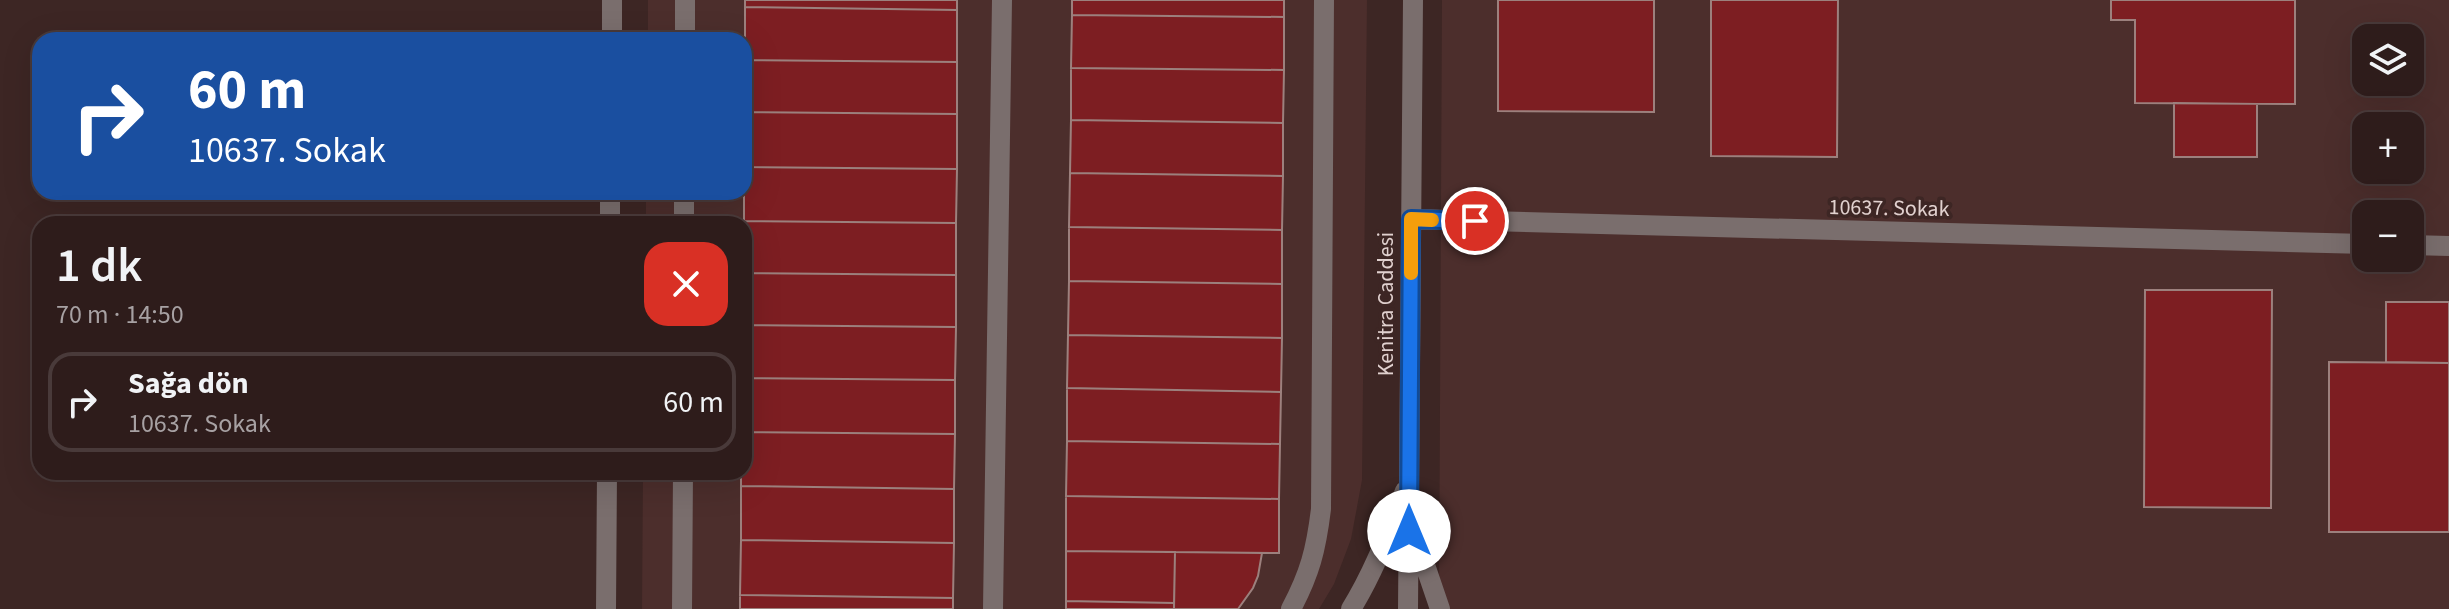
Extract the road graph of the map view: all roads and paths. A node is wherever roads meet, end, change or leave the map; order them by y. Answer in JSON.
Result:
{"nodes":[{"id":1,"x":612,"y":0,"type":"edge"},
{"id":2,"x":685,"y":0,"type":"edge"},
{"id":3,"x":1002,"y":0,"type":"edge"},
{"id":4,"x":1324,"y":0,"type":"edge"},
{"id":5,"x":1413,"y":0,"type":"edge"},
{"id":6,"x":612,"y":32,"type":"edge"},
{"id":7,"x":685,"y":32,"type":"edge"},
{"id":8,"x":1411,"y":219,"type":"junction"},
{"id":9,"x":2352,"y":244,"type":"edge"},
{"id":10,"x":2424,"y":245,"type":"edge"},
{"id":11,"x":2449,"y":246,"type":"edge"},
{"id":12,"x":607,"y":480,"type":"edge"},
{"id":13,"x":683,"y":480,"type":"edge"},
{"id":14,"x":1409,"y":480,"type":"junction"},
{"id":15,"x":606,"y":609,"type":"edge"},
{"id":16,"x":682,"y":609,"type":"edge"},
{"id":17,"x":993,"y":609,"type":"edge"},
{"id":18,"x":1291,"y":609,"type":"edge"},
{"id":19,"x":1351,"y":609,"type":"edge"},
{"id":20,"x":1408,"y":609,"type":"edge"},
{"id":21,"x":1440,"y":609,"type":"edge"}],
"edges":[{"from":1,"to":6,"type":"street"},
{"from":2,"to":7,"type":"street"},
{"from":3,"to":17,"type":"street"},
{"from":4,"to":18,"type":"street"},
{"from":5,"to":8,"type":"street","name":"Kenitra Caddesi"},
{"from":8,"to":9,"type":"street","name":"10637. Sokak"},
{"from":8,"to":14,"type":"street","name":"Kenitra Caddesi"},
{"from":10,"to":11,"type":"street"},
{"from":12,"to":15,"type":"street"},
{"from":13,"to":16,"type":"street"},
{"from":14,"to":19,"type":"street"},
{"from":14,"to":20,"type":"street","name":"Kenitra Caddesi"},
{"from":14,"to":21,"type":"street"}]}
